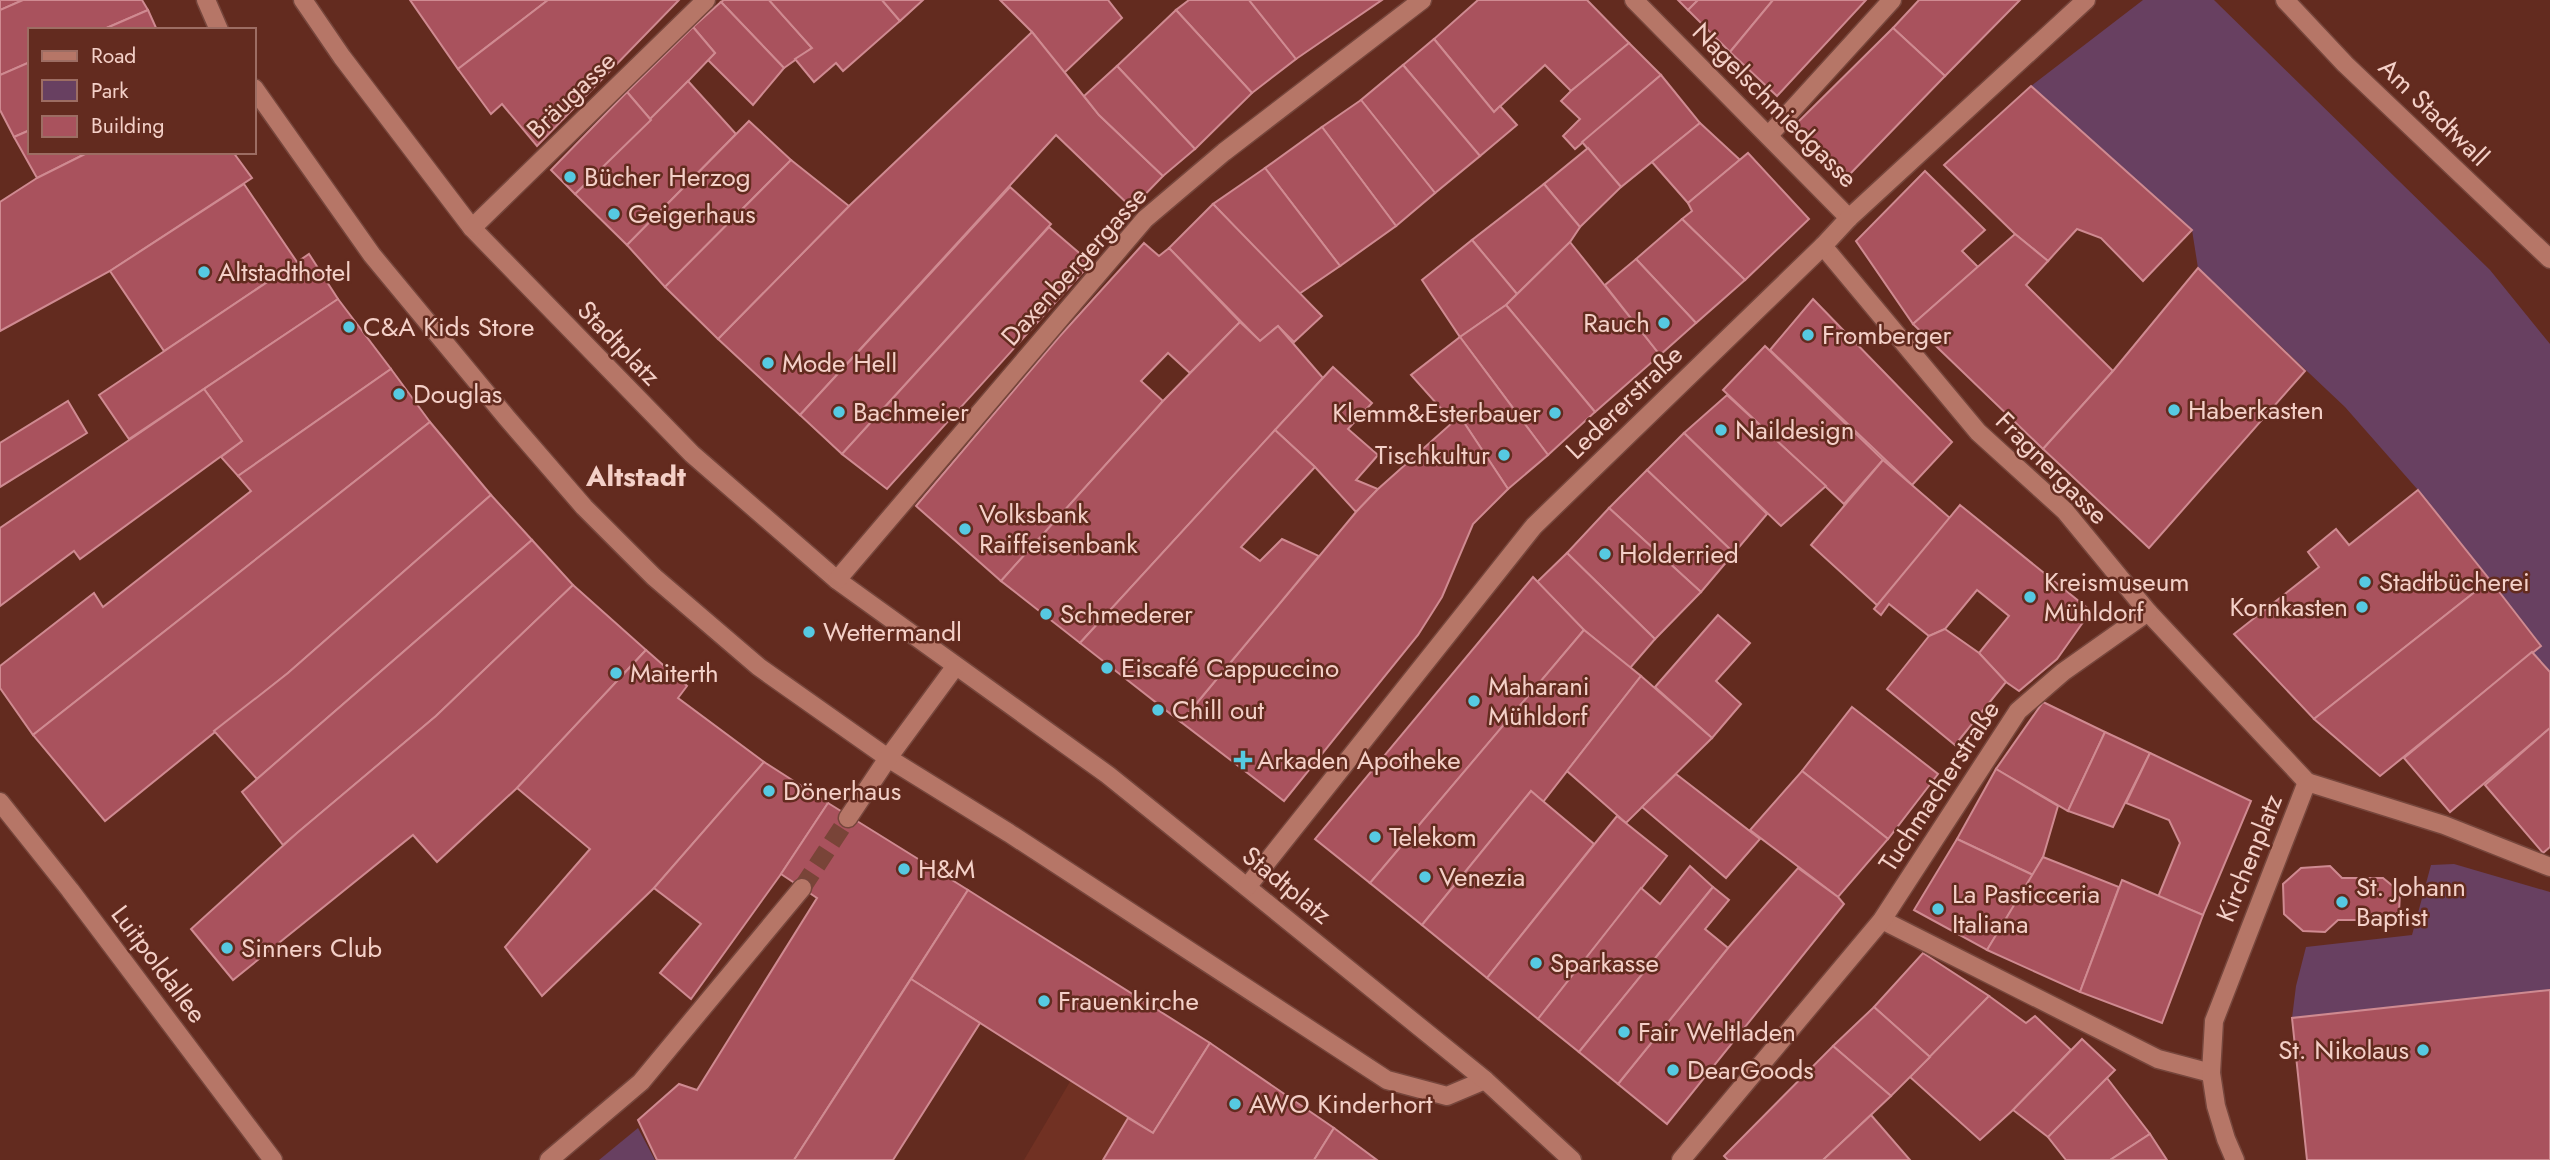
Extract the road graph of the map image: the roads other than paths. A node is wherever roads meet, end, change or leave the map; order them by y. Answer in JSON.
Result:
{"nodes":[{"id":1,"x":206,"y":0,"type":"edge"},
{"id":2,"x":303,"y":0,"type":"edge"},
{"id":3,"x":706,"y":0,"type":"edge"},
{"id":4,"x":1422,"y":0,"type":"edge"},
{"id":5,"x":1634,"y":0,"type":"edge"},
{"id":6,"x":1892,"y":0,"type":"edge"},
{"id":7,"x":2086,"y":0,"type":"edge"},
{"id":8,"x":2285,"y":0,"type":"edge"},
{"id":9,"x":218,"y":28,"type":"edge"},
{"id":10,"x":256,"y":91,"type":"edge"},
{"id":11,"x":1769,"y":135,"type":"junction"},
{"id":12,"x":1849,"y":218,"type":"junction"},
{"id":13,"x":472,"y":228,"type":"junction"},
{"id":14,"x":1823,"y":246,"type":"junction"},
{"id":15,"x":2550,"y":259,"type":"edge"},
{"id":16,"x":837,"y":580,"type":"junction"},
{"id":17,"x":2148,"y":612,"type":"junction"},
{"id":18,"x":955,"y":667,"type":"junction"},
{"id":19,"x":888,"y":758,"type":"junction"},
{"id":20,"x":2307,"y":782,"type":"junction"},
{"id":21,"x":0,"y":802,"type":"edge"},
{"id":22,"x":848,"y":818,"type":"tunnel mouth"},
{"id":23,"x":2550,"y":867,"type":"edge"},
{"id":24,"x":1247,"y":887,"type":"junction"},
{"id":25,"x":802,"y":888,"type":"tunnel mouth"},
{"id":26,"x":1882,"y":920,"type":"junction"},
{"id":27,"x":2211,"y":1073,"type":"junction"},
{"id":28,"x":1485,"y":1080,"type":"junction"},
{"id":29,"x":274,"y":1160,"type":"edge"},
{"id":30,"x":549,"y":1160,"type":"edge"},
{"id":31,"x":1572,"y":1160,"type":"edge"},
{"id":32,"x":1681,"y":1160,"type":"edge"},
{"id":33,"x":2235,"y":1160,"type":"edge"}],
"edges":[{"from":1,"to":9,"type":"street"},
{"from":2,"to":13,"type":"street","name":"Stadtplatz"},
{"from":3,"to":13,"type":"street","name":"Bräugasse"},
{"from":4,"to":16,"type":"street","name":"Daxenbergergasse"},
{"from":5,"to":11,"type":"street","name":"Nagelschmiedgasse"},
{"from":6,"to":11,"type":"street"},
{"from":7,"to":12,"type":"street","name":"Ledererstraße"},
{"from":8,"to":15,"type":"street","name":"Am Stadtwall"},
{"from":10,"to":19,"type":"street"},
{"from":11,"to":12,"type":"street","name":"Nagelschmiedgasse"},
{"from":12,"to":14,"type":"street","name":"Ledererstraße"},
{"from":13,"to":16,"type":"street","name":"Stadtplatz"},
{"from":14,"to":17,"type":"street","name":"Fragnergasse"},
{"from":14,"to":24,"type":"street","name":"Ledererstraße"},
{"from":16,"to":18,"type":"street","name":"Stadtplatz"},
{"from":17,"to":20,"type":"street","name":"Fragnergasse"},
{"from":17,"to":26,"type":"street","name":"Tuchmacherstraße"},
{"from":18,"to":19,"type":"street"},
{"from":18,"to":24,"type":"street","name":"Stadtplatz"},
{"from":19,"to":22,"type":"street"},
{"from":19,"to":28,"type":"street"},
{"from":20,"to":23,"type":"street","name":"Kirchenplatz"},
{"from":20,"to":27,"type":"street","name":"Kirchenplatz"},
{"from":21,"to":29,"type":"street","name":"Luitpoldallee"},
{"from":24,"to":28,"type":"street","name":"Stadtplatz"},
{"from":25,"to":30,"type":"street"},
{"from":26,"to":27,"type":"street"},
{"from":26,"to":32,"type":"street","name":"Tuchmacherstraße"},
{"from":27,"to":33,"type":"street","name":"Kirchenplatz"},
{"from":28,"to":31,"type":"street","name":"Stadtplatz"}]}
